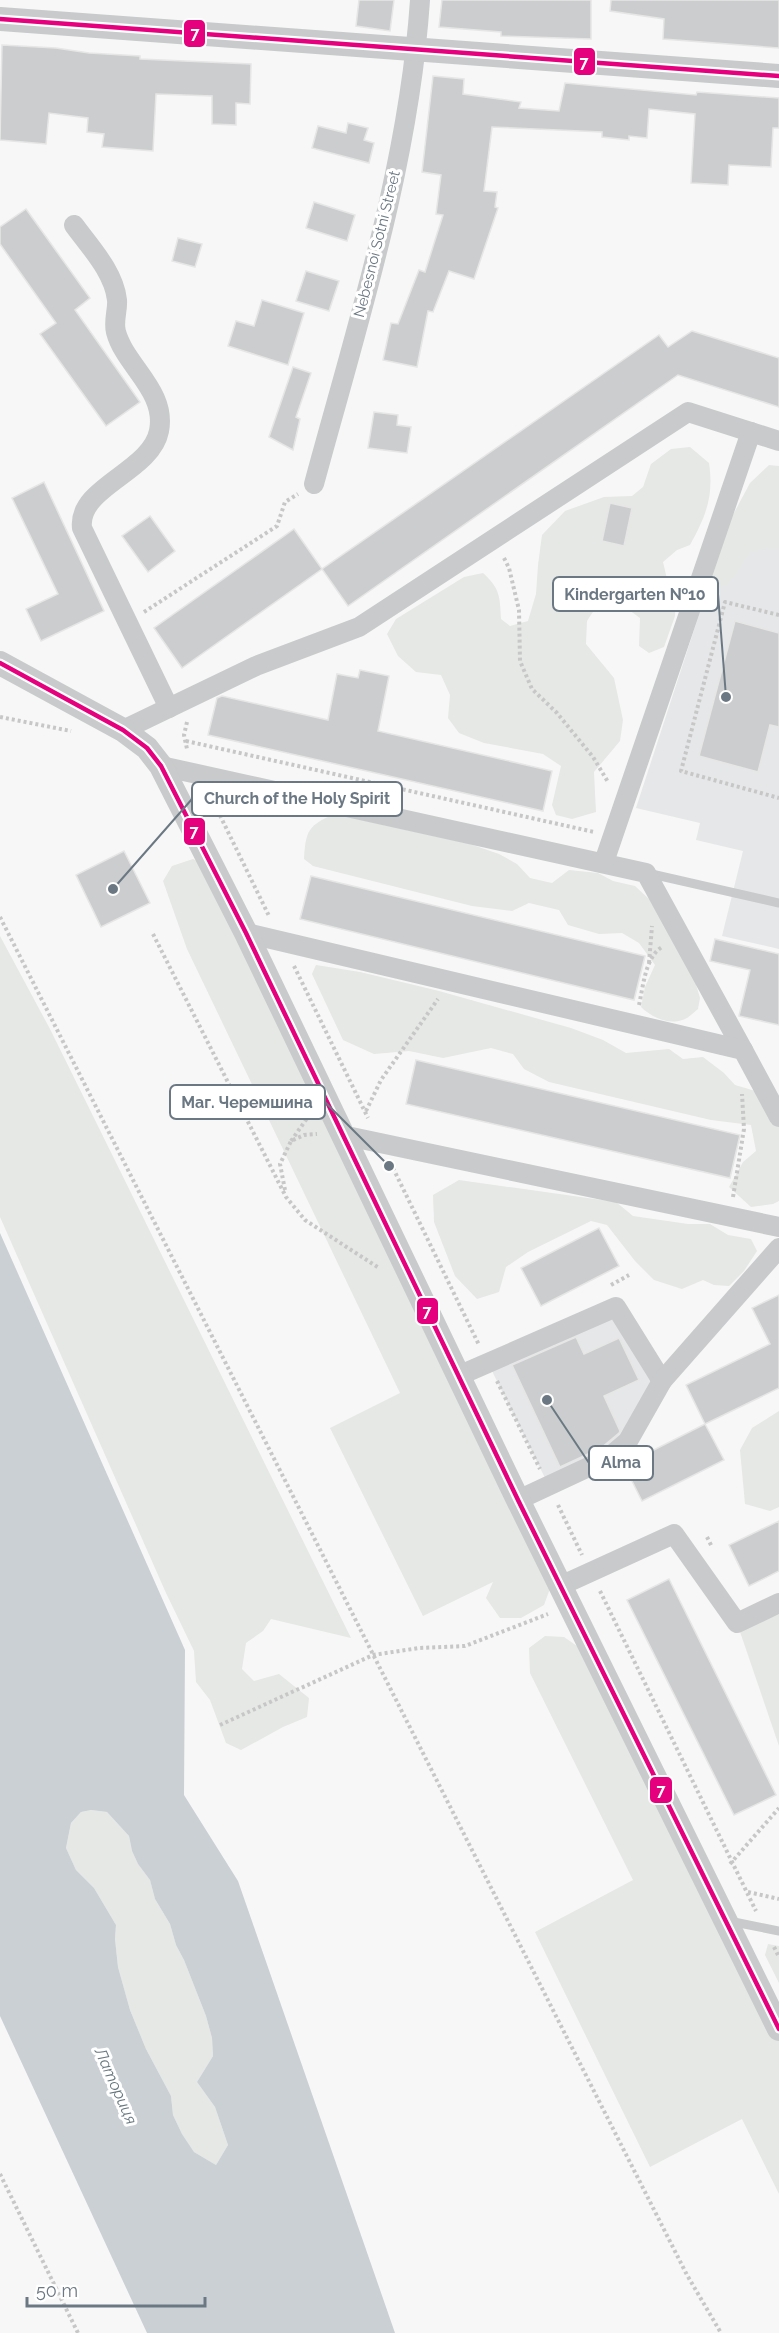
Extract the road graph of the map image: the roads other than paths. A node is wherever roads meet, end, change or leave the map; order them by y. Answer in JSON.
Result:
{"nodes":[{"id":1,"x":420,"y":0,"type":"edge"},
{"id":2,"x":0,"y":19,"type":"edge"},
{"id":3,"x":417,"y":49,"type":"junction"},
{"id":4,"x":779,"y":76,"type":"edge"},
{"id":5,"x":74,"y":225,"type":"dead end"},
{"id":6,"x":751,"y":432,"type":"junction"},
{"id":7,"x":779,"y":441,"type":"edge"},
{"id":8,"x":314,"y":484,"type":"road end"},
{"id":9,"x":0,"y":663,"type":"edge"},
{"id":10,"x":176,"y":705,"type":"junction"},
{"id":11,"x":123,"y":730,"type":"junction"},
{"id":12,"x":161,"y":766,"type":"junction"},
{"id":13,"x":604,"y":862,"type":"junction"},
{"id":14,"x":646,"y":873,"type":"junction"},
{"id":15,"x":779,"y":903,"type":"edge"},
{"id":16,"x":246,"y":933,"type":"junction"},
{"id":17,"x":743,"y":1050,"type":"junction"},
{"id":18,"x":779,"y":1117,"type":"edge"},
{"id":19,"x":342,"y":1135,"type":"junction"},
{"id":20,"x":779,"y":1227,"type":"edge"},
{"id":21,"x":779,"y":1248,"type":"edge"},
{"id":22,"x":458,"y":1376,"type":"junction"},
{"id":23,"x":662,"y":1381,"type":"junction"},
{"id":24,"x":518,"y":1500,"type":"junction"},
{"id":25,"x":565,"y":1595,"type":"junction"},
{"id":26,"x":779,"y":1603,"type":"edge"},
{"id":27,"x":723,"y":1920,"type":"junction"},
{"id":28,"x":779,"y":1931,"type":"edge"},
{"id":29,"x":779,"y":2029,"type":"edge"}],
"edges":[{"from":1,"to":3,"type":"street","name":"Nebesnoi Sotni Street"},
{"from":2,"to":3,"type":"street"},
{"from":3,"to":4,"type":"street"},
{"from":3,"to":8,"type":"street","name":"Nebesnoi Sotni Street"},
{"from":5,"to":10,"type":"street"},
{"from":6,"to":7,"type":"street"},
{"from":6,"to":10,"type":"street"},
{"from":6,"to":13,"type":"street"},
{"from":9,"to":11,"type":"street"},
{"from":10,"to":11,"type":"street"},
{"from":11,"to":12,"type":"street"},
{"from":12,"to":13,"type":"street"},
{"from":12,"to":16,"type":"street"},
{"from":13,"to":14,"type":"street"},
{"from":14,"to":15,"type":"lane"},
{"from":14,"to":17,"type":"street"},
{"from":16,"to":17,"type":"street"},
{"from":16,"to":19,"type":"street"},
{"from":17,"to":18,"type":"street"},
{"from":19,"to":20,"type":"street"},
{"from":19,"to":22,"type":"street"},
{"from":21,"to":23,"type":"street"},
{"from":22,"to":23,"type":"street"},
{"from":22,"to":24,"type":"street"},
{"from":23,"to":24,"type":"street"},
{"from":24,"to":25,"type":"street"},
{"from":25,"to":26,"type":"street"},
{"from":25,"to":27,"type":"street"},
{"from":27,"to":28,"type":"lane"},
{"from":27,"to":29,"type":"street"}]}
